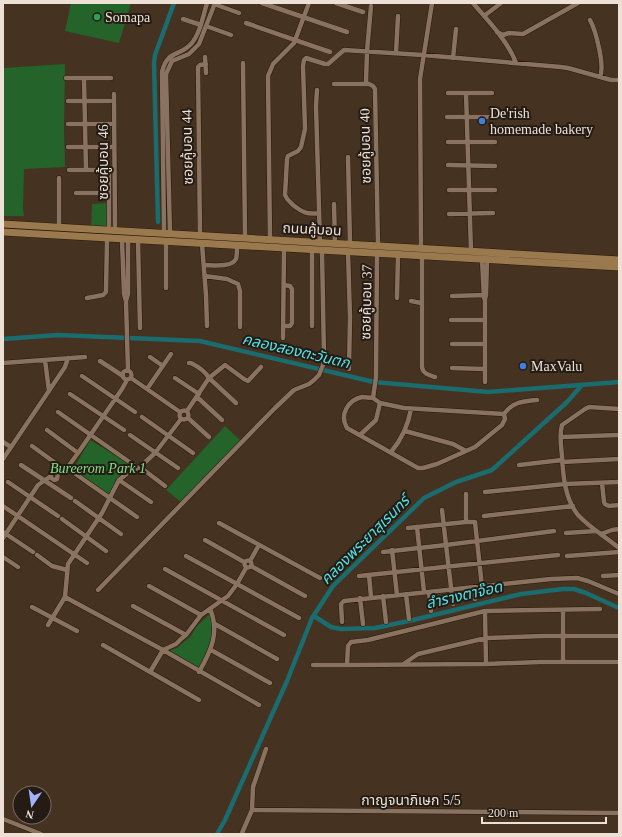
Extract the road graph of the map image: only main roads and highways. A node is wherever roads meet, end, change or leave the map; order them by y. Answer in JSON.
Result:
{"nodes":[{"id":1,"x":3,"y":224,"type":"edge"},
{"id":2,"x":3,"y":232,"type":"edge"},
{"id":3,"x":619,"y":260,"type":"edge"},
{"id":4,"x":598,"y":262,"type":"junction"},
{"id":5,"x":619,"y":267,"type":"edge"}],
"edges":[{"from":1,"to":4,"type":"main road","name":"ถนนคู้บอน"},
{"from":2,"to":4,"type":"main road","name":"ถนนคู้บอน"},
{"from":3,"to":4,"type":"main road","name":"ถนนคู้บอน"},
{"from":4,"to":5,"type":"main road","name":"ถนนคู้บอน"}]}
